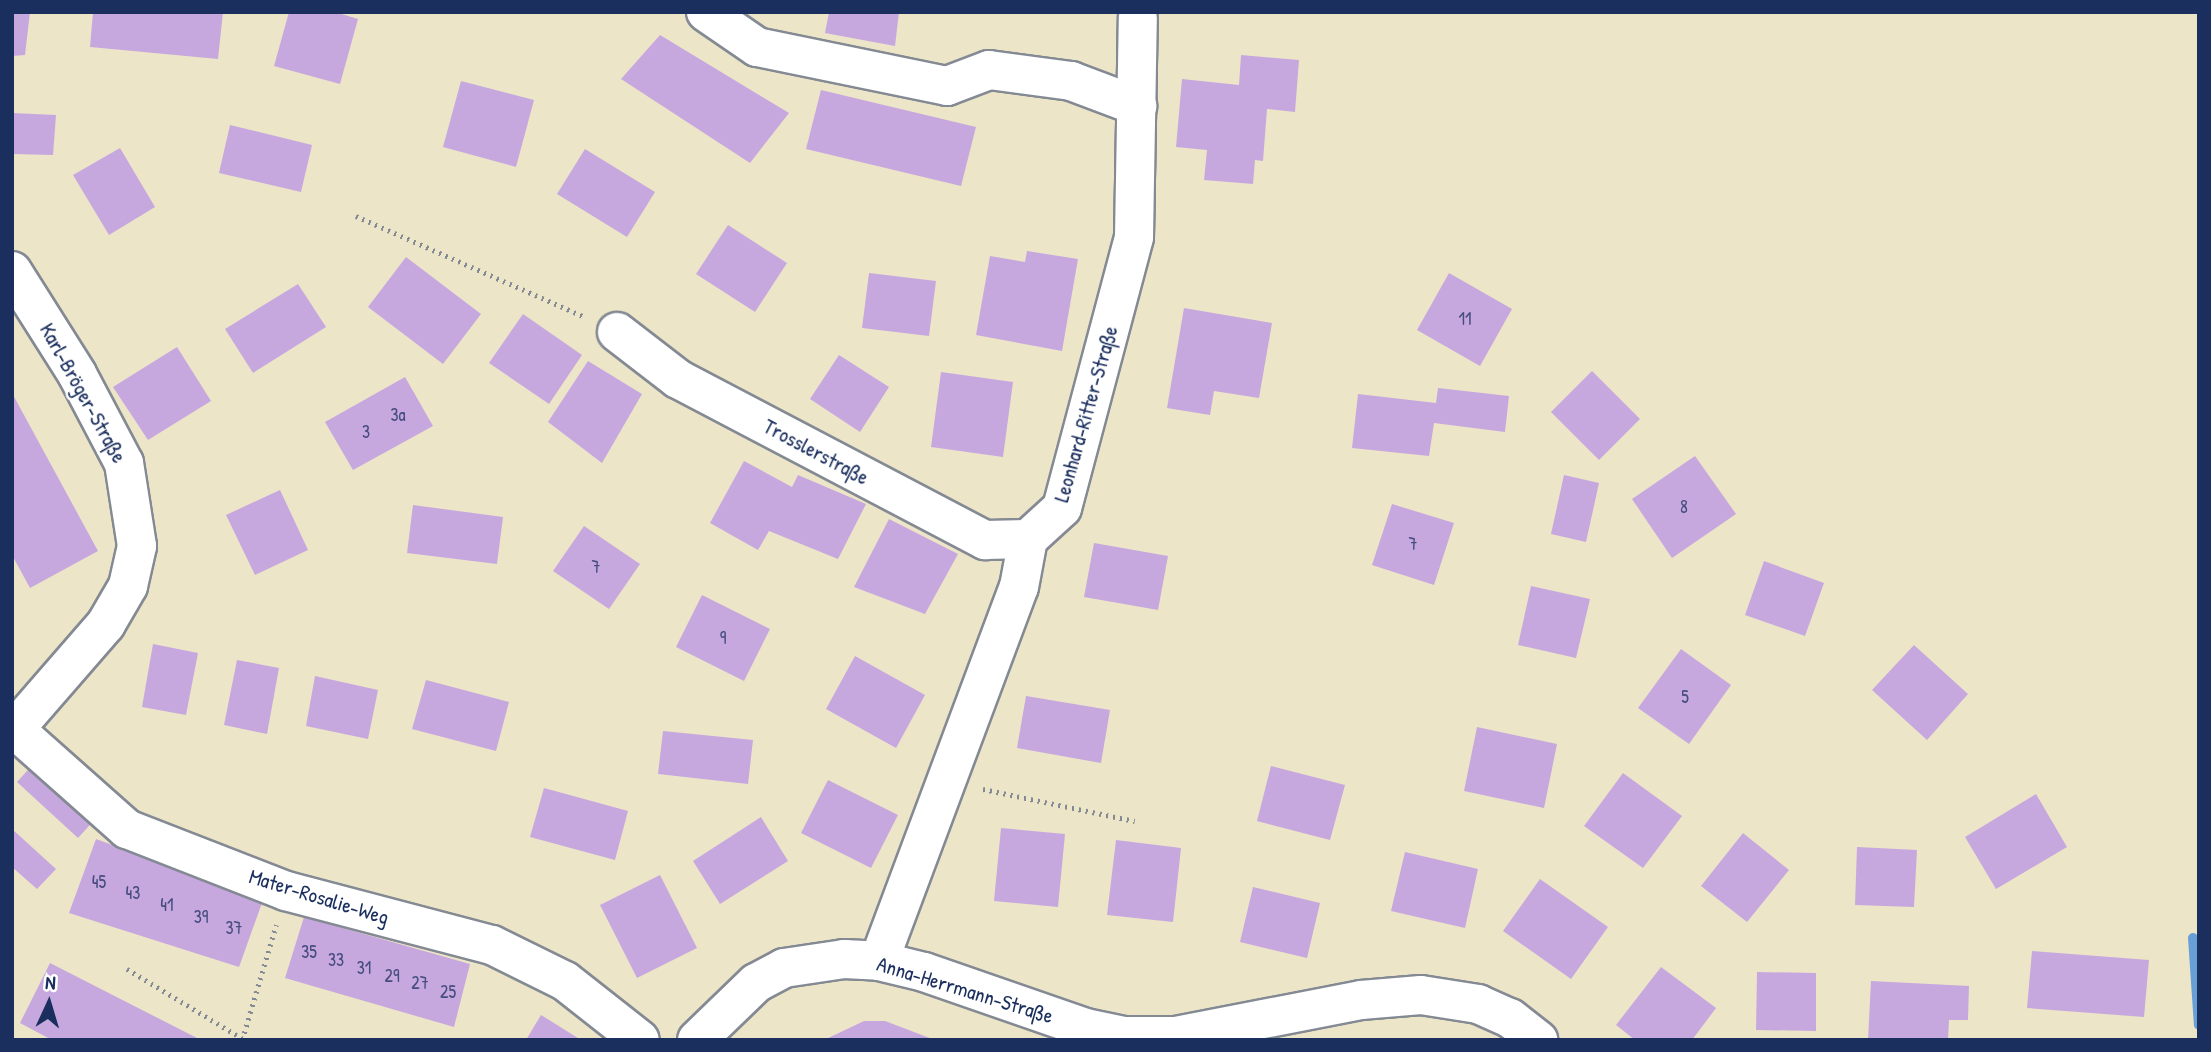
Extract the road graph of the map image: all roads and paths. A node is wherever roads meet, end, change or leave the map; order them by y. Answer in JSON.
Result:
{"nodes":[{"id":1,"x":706,"y":12,"type":"edge"},
{"id":2,"x":1138,"y":18,"type":"dead end"},
{"id":3,"x":1138,"y":106,"type":"junction"},
{"id":4,"x":356,"y":216,"type":"dead end"},
{"id":5,"x":12,"y":271,"type":"edge"},
{"id":6,"x":617,"y":331,"type":"joint"},
{"id":7,"x":1028,"y":540,"type":"junction"},
{"id":8,"x":13,"y":729,"type":"edge"},
{"id":9,"x":948,"y":781,"type":"junction"},
{"id":10,"x":1135,"y":821,"type":"dead end"},
{"id":11,"x":286,"y":891,"type":"junction"},
{"id":12,"x":879,"y":961,"type":"junction"},
{"id":13,"x":127,"y":969,"type":"dead end"},
{"id":14,"x":242,"y":1039,"type":"edge"},
{"id":15,"x":640,"y":1040,"type":"edge"},
{"id":16,"x":697,"y":1040,"type":"edge"},
{"id":17,"x":1538,"y":1040,"type":"edge"}],
"edges":[{"from":1,"to":3,"type":"street"},
{"from":2,"to":3,"type":"street","name":"Leonhard-Ritter-Straße"},
{"from":3,"to":7,"type":"street","name":"Leonhard-Ritter-Straße"},
{"from":4,"to":6,"type":"path"},
{"from":5,"to":8,"type":"street","name":"Karl-Bröger-Straße"},
{"from":6,"to":7,"type":"street","name":"Trosslerstraße"},
{"from":7,"to":9,"type":"street"},
{"from":8,"to":11,"type":"street","name":"Mater-Rosalie-Weg"},
{"from":9,"to":10,"type":"path"},
{"from":9,"to":12,"type":"street"},
{"from":11,"to":14,"type":"path"},
{"from":11,"to":15,"type":"street","name":"Mater-Rosalie-Weg"},
{"from":12,"to":16,"type":"street","name":"Anna-Herrmann-Straße"},
{"from":12,"to":17,"type":"street","name":"Anna-Herrmann-Straße"},
{"from":13,"to":14,"type":"path"}]}
